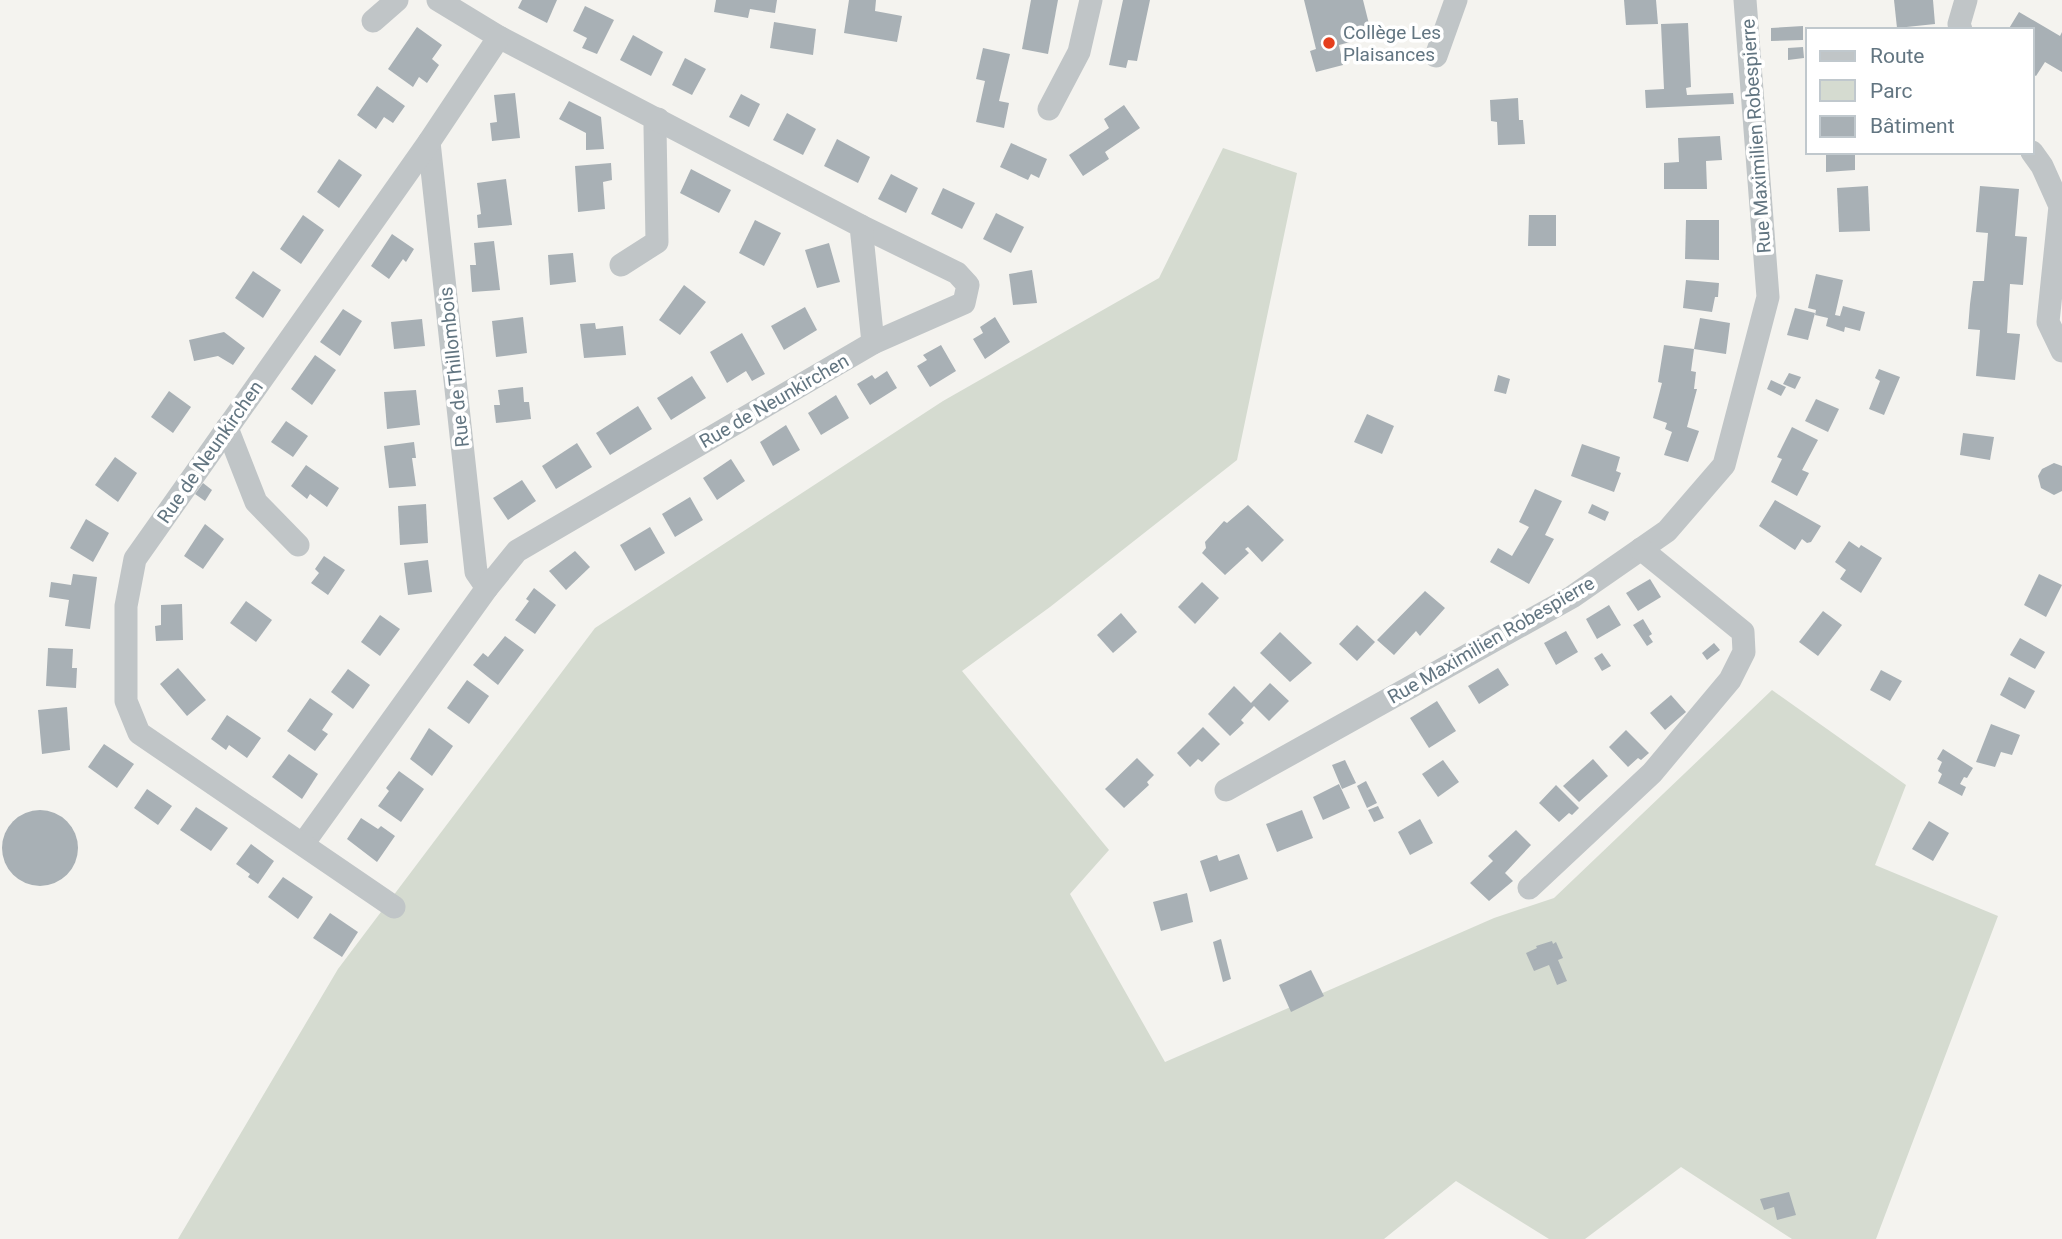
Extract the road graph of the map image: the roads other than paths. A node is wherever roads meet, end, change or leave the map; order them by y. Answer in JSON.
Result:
{"nodes":[{"id":1,"x":397,"y":0,"type":"edge"},
{"id":2,"x":438,"y":0,"type":"edge"},
{"id":3,"x":1091,"y":0,"type":"edge"},
{"id":4,"x":1456,"y":0,"type":"edge"},
{"id":5,"x":1745,"y":0,"type":"edge"},
{"id":6,"x":1966,"y":0,"type":"edge"},
{"id":7,"x":373,"y":21,"type":"dead end"},
{"id":8,"x":1960,"y":28,"type":"edge"},
{"id":9,"x":499,"y":37,"type":"junction"},
{"id":10,"x":1436,"y":56,"type":"dead end"},
{"id":11,"x":1049,"y":109,"type":"dead end"},
{"id":12,"x":658,"y":119,"type":"junction"},
{"id":13,"x":429,"y":142,"type":"junction"},
{"id":14,"x":2033,"y":154,"type":"edge"},
{"id":15,"x":862,"y":226,"type":"junction"},
{"id":16,"x":621,"y":265,"type":"dead end"},
{"id":17,"x":873,"y":343,"type":"junction"},
{"id":18,"x":2062,"y":351,"type":"edge"},
{"id":19,"x":227,"y":428,"type":"junction"},
{"id":20,"x":298,"y":545,"type":"dead end"},
{"id":21,"x":1641,"y":549,"type":"junction"},
{"id":22,"x":487,"y":588,"type":"junction"},
{"id":23,"x":1226,"y":790,"type":"dead end"},
{"id":24,"x":303,"y":844,"type":"junction"},
{"id":25,"x":1529,"y":888,"type":"dead end"},
{"id":26,"x":394,"y":907,"type":"dead end"}],
"edges":[{"from":1,"to":7,"type":"street"},
{"from":2,"to":9,"type":"street","name":"Rue de Neunkirchen"},
{"from":3,"to":11,"type":"street"},
{"from":4,"to":10,"type":"street"},
{"from":5,"to":21,"type":"street","name":"Rue Maximilien Robespierre"},
{"from":6,"to":8,"type":"street"},
{"from":9,"to":12,"type":"street","name":"Rue de Neunkirchen"},
{"from":9,"to":13,"type":"street","name":"Rue de Neunkirchen"},
{"from":12,"to":15,"type":"street","name":"Rue de Neunkirchen"},
{"from":12,"to":16,"type":"street"},
{"from":13,"to":19,"type":"street","name":"Rue de Neunkirchen"},
{"from":13,"to":22,"type":"street","name":"Rue de Thillombois"},
{"from":14,"to":18,"type":"street"},
{"from":15,"to":17,"type":"street"},
{"from":15,"to":17,"type":"street","name":"Rue de Neunkirchen"},
{"from":17,"to":22,"type":"street","name":"Rue de Neunkirchen"},
{"from":19,"to":20,"type":"street"},
{"from":19,"to":24,"type":"street","name":"Rue de Neunkirchen"},
{"from":21,"to":23,"type":"street","name":"Rue Maximilien Robespierre"},
{"from":21,"to":25,"type":"street"},
{"from":22,"to":24,"type":"street","name":"Rue de Neunkirchen"},
{"from":24,"to":26,"type":"street","name":"Rue de Neunkirchen"}]}
